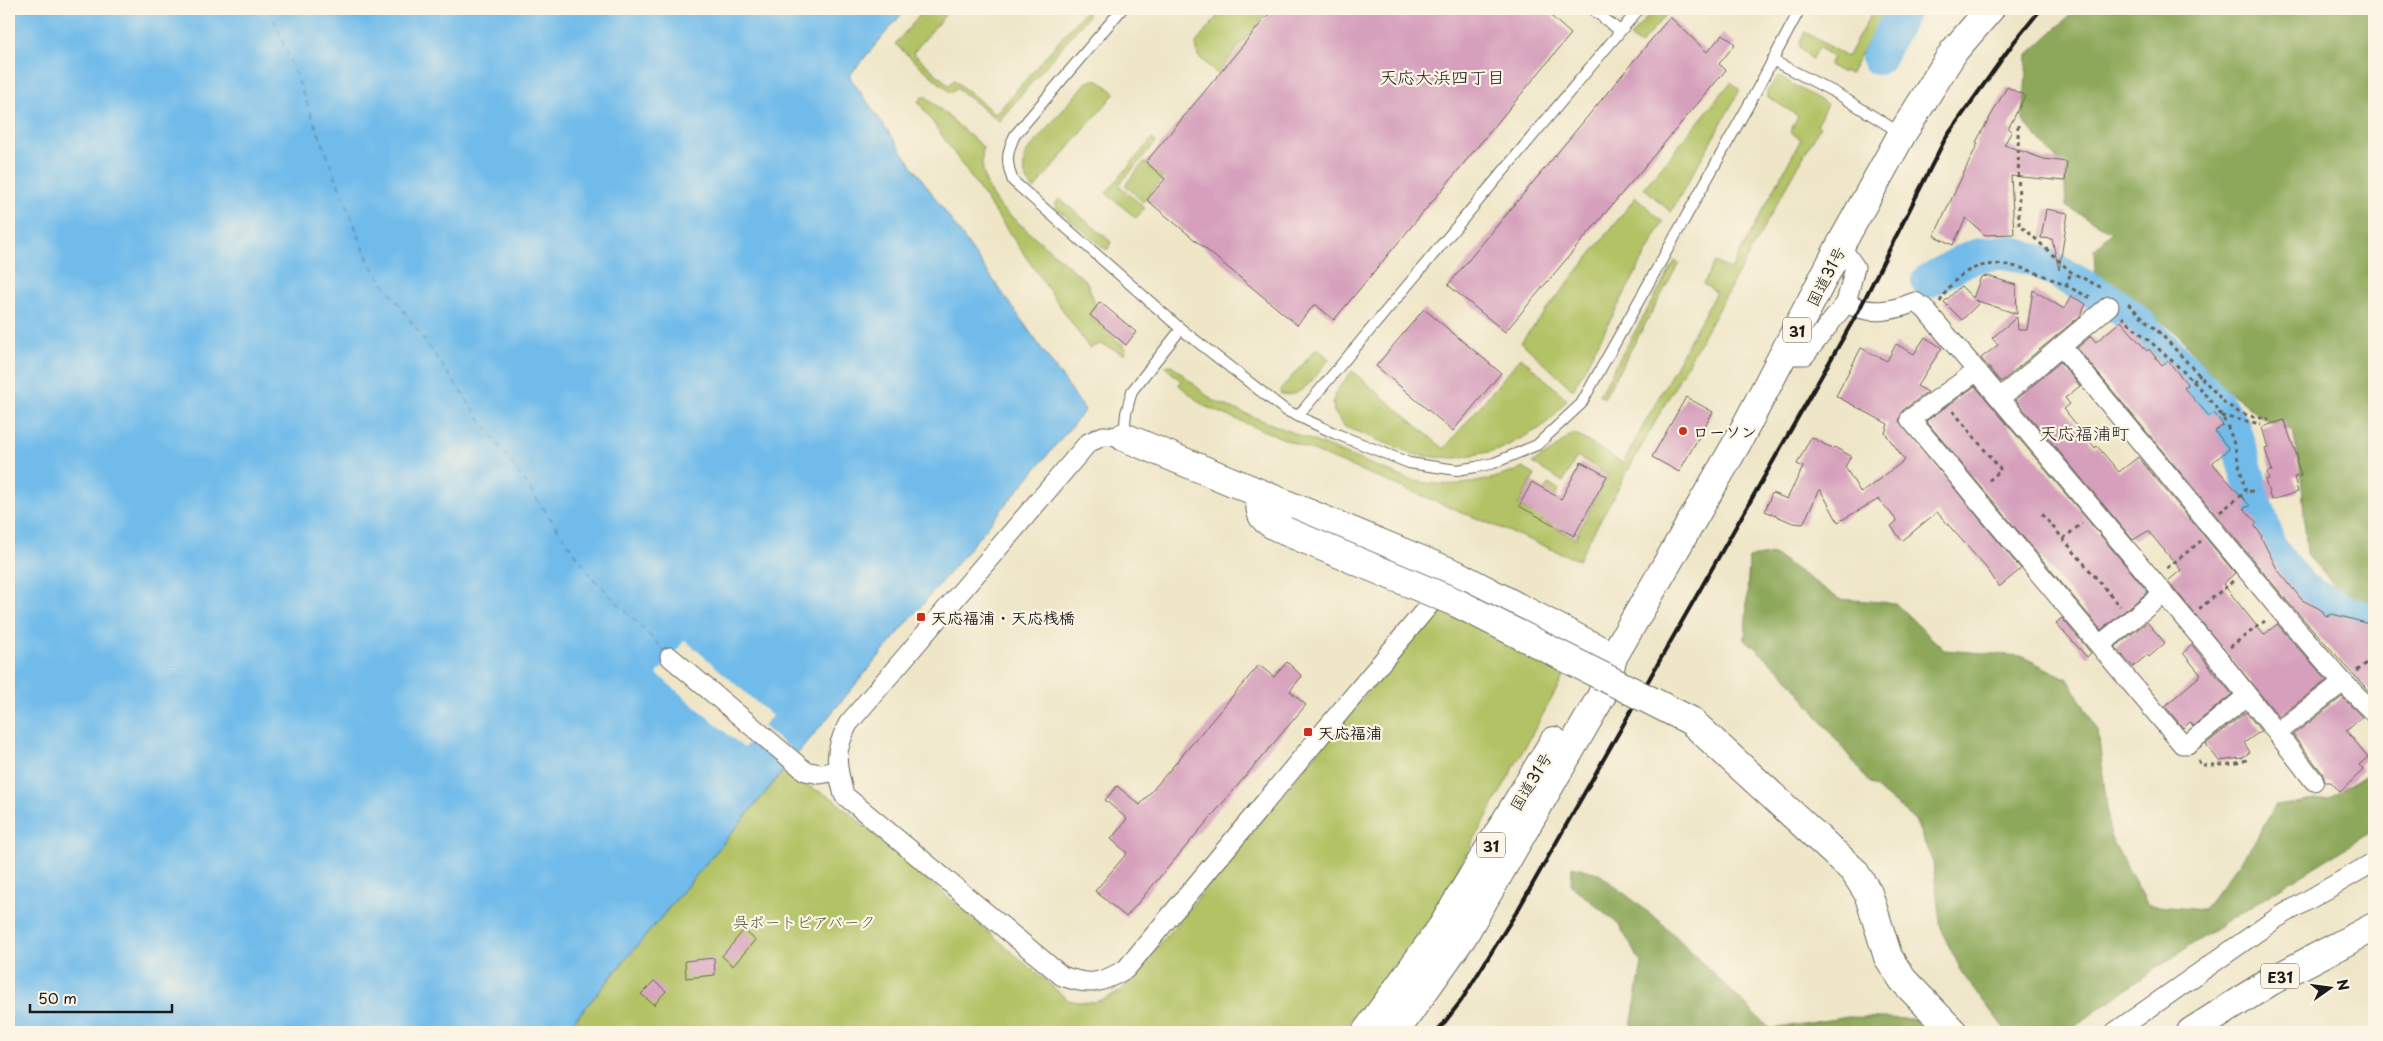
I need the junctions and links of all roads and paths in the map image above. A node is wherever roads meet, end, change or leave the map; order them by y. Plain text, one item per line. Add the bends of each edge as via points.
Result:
1 (1122, 9) edge
2 (1592, 9) edge
3 (1639, 9) edge
4 (1800, 9) edge
5 (1990, 9) edge
6 (1620, 32) junction
7 (1772, 60) junction
8 (1902, 134) junction
9 (1840, 246) junction
10 (2072, 272) dead end
11 (2066, 286) junction
12 (1846, 303) junction
13 (2109, 306) junction
14 (1932, 318) junction
15 (1181, 329) junction
16 (2062, 347) junction
17 (1784, 355) junction
18 (1977, 371) junction
19 (2200, 374) dead end
20 (2192, 382) junction
21 (1942, 397) junction
22 (2000, 398) junction
23 (1298, 416) junction
24 (2221, 416) junction
25 (2261, 424) dead end
26 (1124, 436) junction
27 (2257, 490) dead end
28 (2246, 492) junction
29 (1974, 494) junction
30 (1261, 495) junction
31 (2094, 513) junction
32 (2042, 514) dead end
33 (2212, 526) junction
34 (2063, 539) junction
35 (2247, 569) junction
36 (1454, 574) junction
37 (2157, 587) junction
38 (2279, 610) junction
39 (2132, 620) junction
40 (2185, 620) junction
41 (2100, 645) junction
42 (1614, 657) junction
43 (670, 658) dead end
44 (2217, 658) junction
45 (2343, 682) junction
46 (2247, 696) junction
47 (2374, 713) edge
48 (2277, 733) junction
49 (2188, 744) junction
50 (2250, 758) dead end
51 (838, 772) junction
52 (2314, 781) dead end
53 (2374, 862) edge
54 (2374, 927) edge
55 (1366, 1032) edge
56 (1395, 1032) edge
57 (1953, 1032) edge
58 (2115, 1032) edge
59 (2191, 1032) edge

1 - 15 lane via 1015,136 1008,150 1007,165 1013,181 1021,190
2 - 6 lane
3 - 6 lane
4 - 7 lane
5 - 8 main road, 国道31号 / 31 via 1954,51
6 - 23 lane
7 - 8 lane via 1836,93
7 - 23 lane via 1581,404 1537,445 1494,464 1457,470 1434,468 1409,463
8 - 9 main road, 国道31号 / 31
9 - 12 street via 1855,267
9 - 17 main road, 国道31号 / 31
10 - 11 path
11 - 13 path
11 - 14 path via 2014,265 1982,266 1970,269 1951,283
12 - 14 street via 1859,310 1882,312 1915,302
12 - 17 street via 1805,355
13 - 16 street
13 - 20 path
14 - 18 street
15 - 23 lane via 1285,410
15 - 26 lane via 1132,391
16 - 22 street
16 - 33 street
17 - 42 main road, 国道31号 / 31
18 - 21 street
18 - 22 street
19 - 20 path
20 - 24 path
21 - 29 path via 2001,470
21 - 29 street via 1910,419
22 - 31 street
24 - 25 path
24 - 28 path via 2228,429
26 - 30 main road
26 - 51 street via 1103,436 1088,443 848,724 837,745
27 - 28 path
28 - 33 path
29 - 41 street
30 - 36 main road
30 - 57 main road, bridge via 1259,509 1266,521 1285,532 1457,603 1691,721 1854,871 1868,893 1888,957 1903,980
31 - 34 path
31 - 37 street
32 - 34 path
33 - 35 street
33 - 37 path
34 - 39 path
35 - 38 street
35 - 40 path
36 - 42 main road
36 - 51 street via 1126,969 1108,979 1082,984 1062,976 844,795
37 - 39 street
37 - 40 street
38 - 44 path
38 - 45 street
39 - 41 street
40 - 44 street
41 - 49 street via 2182,744
42 - 55 main road, 国道31号 / 31 via 1586,687 1442,927
42 - 56 main road, 国道31号 / 31 via 1602,695 1463,936
43 - 51 street via 804,771 820,774
44 - 46 street
45 - 47 street
45 - 48 street
46 - 48 street
46 - 49 street
48 - 52 street
49 - 50 path via 2201,765
53 - 58 street via 2277,918
54 - 59 main road, E31 via 2270,981

